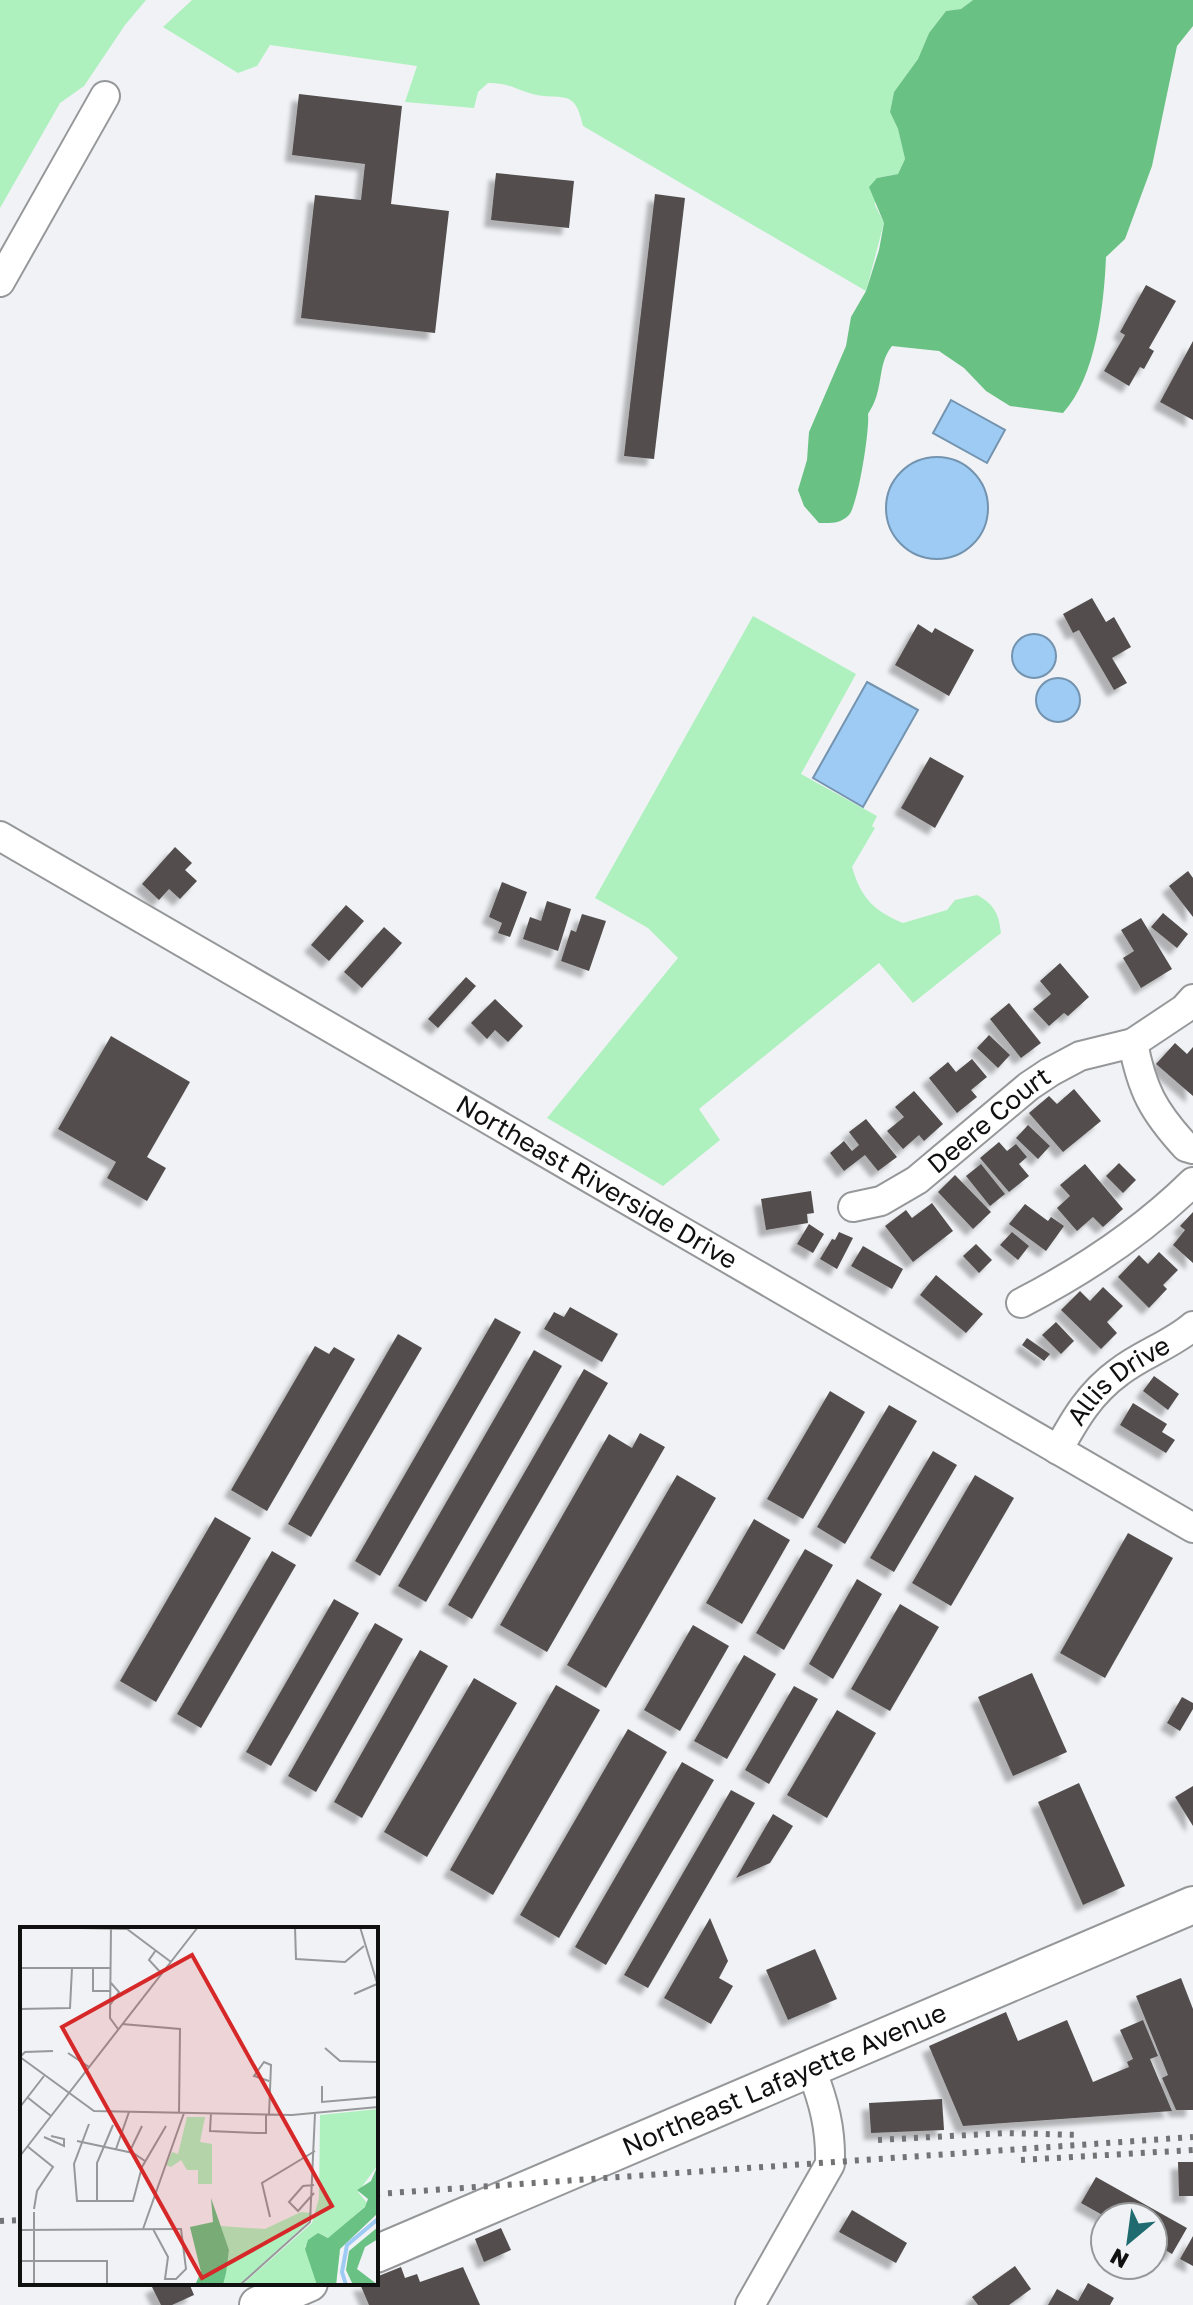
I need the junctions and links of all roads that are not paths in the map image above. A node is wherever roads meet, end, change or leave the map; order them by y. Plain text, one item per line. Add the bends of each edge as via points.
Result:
1 (105, 96) dead end
2 (0, 282) edge
3 (0, 836) edge
4 (1193, 999) edge
5 (1133, 1043) junction
6 (1193, 1149) edge
7 (1193, 1182) edge
8 (853, 1207) dead end
9 (1021, 1303) dead end
10 (1193, 1326) edge
11 (1058, 1450) junction
12 (1193, 1528) edge
13 (1193, 1905) edge
14 (811, 2069) junction
15 (378, 2253) edge
16 (304, 2285) edge
17 (258, 2305) edge
18 (750, 2305) edge

1 - 2 street
3 - 11 street, Northeast Riverside Drive
4 - 5 street
5 - 6 street via 1140,1080 1157,1113
5 - 8 street, Deere Court via 1080,1056 1050,1072 917,1180 881,1201
7 - 9 street via 1136,1232
10 - 11 street, Allis Drive via 1120,1370 1095,1392
11 - 12 street, Northeast Riverside Drive
13 - 14 main road, Northeast Lafayette Avenue
14 - 15 main road, Northeast Lafayette Avenue
14 - 18 street via 828,2117 830,2164
16 - 17 main road

